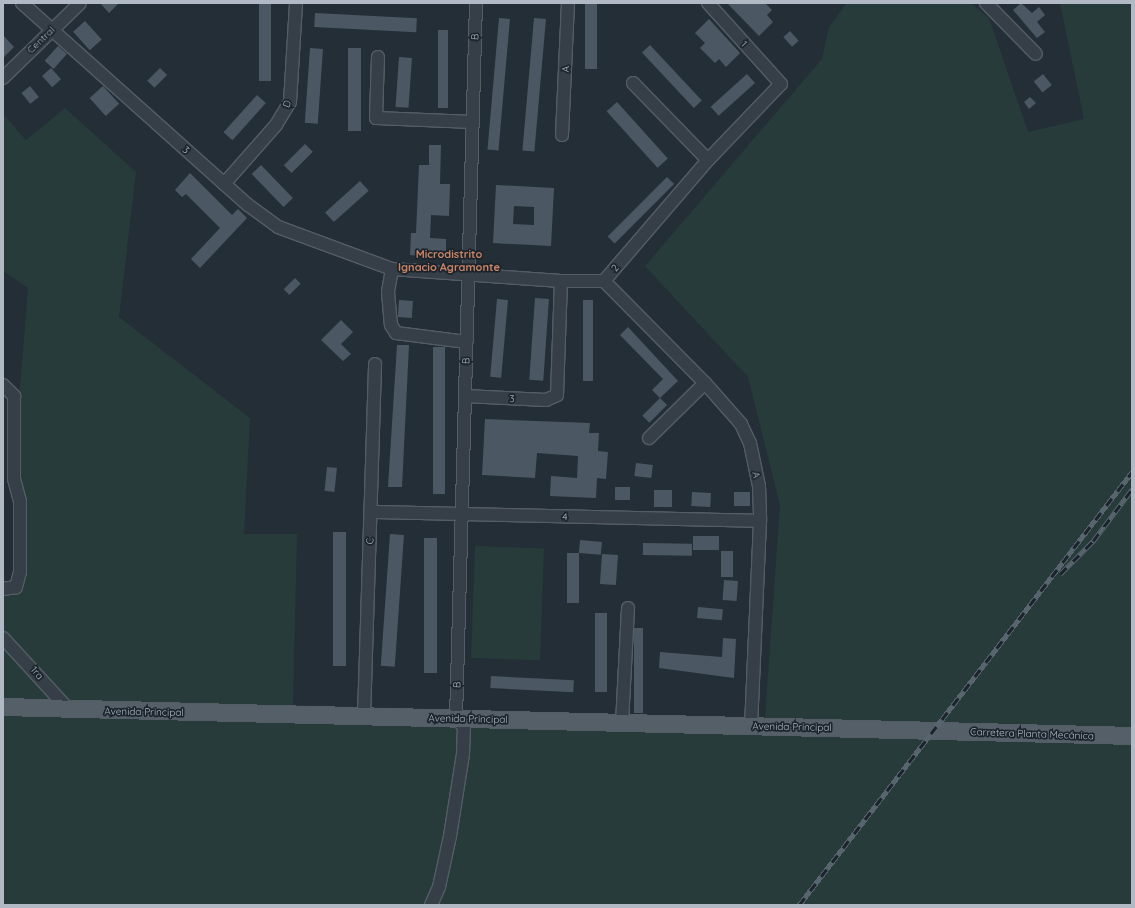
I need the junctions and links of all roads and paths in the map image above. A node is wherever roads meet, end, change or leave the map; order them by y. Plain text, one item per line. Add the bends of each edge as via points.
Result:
1 (22, 3) edge
2 (80, 3) edge
3 (296, 3) edge
4 (476, 3) edge
5 (568, 3) edge
6 (708, 3) edge
7 (986, 3) edge
8 (51, 31) junction
9 (1036, 54) dead end
10 (378, 57) dead end
11 (3, 78) edge
12 (633, 83) dead end
13 (781, 84) joint
14 (473, 122) junction
15 (562, 135) dead end
16 (708, 160) junction
17 (224, 184) junction
18 (373, 264) joint
19 (392, 269) junction
20 (468, 275) junction
21 (604, 280) junction
22 (561, 281) junction
23 (466, 342) junction
24 (375, 364) dead end
25 (705, 383) junction
26 (3, 385) edge
27 (465, 396) junction
28 (649, 438) dead end
29 (371, 512) junction
30 (462, 515) junction
31 (760, 521) junction
32 (3, 589) edge
33 (628, 608) dead end
34 (3, 638) edge
35 (3, 707) edge
36 (69, 710) junction
37 (364, 717) junction
38 (456, 718) junction
39 (622, 723) junction
40 (751, 726) junction
41 (932, 731) joint
42 (1132, 736) edge
43 (431, 905) edge

1 - 8 street, 3
2 - 8 street, Central
3 - 17 street, D via 290,102 276,125
4 - 14 street, B
5 - 15 street, A
6 - 13 street, 1
7 - 9 street
8 - 11 street, Central
8 - 17 street, 3
10 - 14 street via 376,118
12 - 16 street
13 - 16 street, 2
14 - 20 street, B
16 - 21 street, 2
17 - 18 street, 3 via 278,227
18 - 19 street, 2
19 - 20 street, 2
19 - 23 street via 388,292 391,325 396,333
20 - 22 street, 2
20 - 23 street, B
21 - 22 street, 2
21 - 25 street, A
22 - 27 street, 3 via 558,395 546,400
23 - 27 street, B
24 - 29 street, C
25 - 28 street
25 - 31 street, A via 741,424 750,443 759,486
26 - 32 street via 14,396 14,479 20,509 20,572 16,587
27 - 30 street, B
29 - 30 street, 4
29 - 37 street, C
30 - 31 street, 4
30 - 38 street, B
31 - 40 street, A
33 - 39 street
34 - 36 street, 1ra
35 - 36 main road, Avenida Principal
36 - 37 main road, Avenida Principal
37 - 38 main road, Avenida Principal
38 - 39 main road, Avenida Principal
38 - 43 street via 464,727 463,754 450,836 439,886
39 - 40 main road, Avenida Principal
40 - 41 main road, Avenida Principal
41 - 42 main road, Carretera Planta Mecánica

